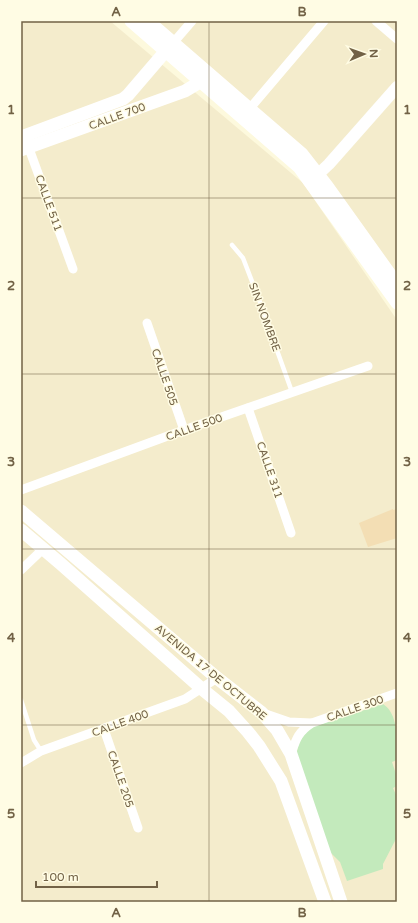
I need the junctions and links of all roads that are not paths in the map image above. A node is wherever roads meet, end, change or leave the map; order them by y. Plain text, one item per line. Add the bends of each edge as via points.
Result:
1 (131, 21) edge
2 (148, 21) edge
3 (192, 21) edge
4 (324, 21) edge
5 (376, 21) edge
6 (397, 38) edge
7 (169, 47) junction
8 (204, 77) junction
9 (397, 87) edge
10 (246, 113) junction
11 (24, 143) edge
12 (314, 178) junction
13 (232, 245) dead end
14 (73, 269) dead end
15 (393, 281) edge
16 (397, 303) edge
17 (147, 323) dead end
18 (368, 366) dead end
19 (292, 392) junction
20 (248, 408) junction
21 (184, 430) junction
22 (21, 490) edge
23 (21, 511) edge
24 (21, 530) edge
25 (291, 533) dead end
26 (43, 549) junction
27 (21, 570) edge
28 (217, 678) junction
29 (202, 689) junction
30 (397, 693) edge
31 (21, 700) edge
32 (262, 713) junction
33 (312, 723) junction
34 (104, 729) junction
35 (41, 751) junction
36 (291, 754) junction
37 (21, 763) edge
38 (297, 774) junction
39 (281, 781) junction
40 (138, 828) dead end
41 (325, 902) edge
42 (341, 902) edge

1 - 7 main road
2 - 7 main road
3 - 7 street
4 - 10 street
5 - 6 street
7 - 8 main road
7 - 11 main road, CALLE 700 via 123,99
8 - 10 main road
8 - 11 main road, CALLE 700 via 185,91
9 - 12 street
10 - 12 main road via 299,167
11 - 14 street, CALLE 511
12 - 15 main road
13 - 19 lane, SIN NOMBRE via 243,258
15 - 16 main road
17 - 21 street, CALLE 505
18 - 19 street, CALLE 500
19 - 20 street, CALLE 500
20 - 21 street, CALLE 500
20 - 25 street, CALLE 311
21 - 22 street, CALLE 500
23 - 28 main road, AVENIDA 17 DE OCTUBRE
24 - 26 main road, AVENIDA 17 DE OCTUBRE
26 - 27 street
26 - 29 main road, AVENIDA 17 DE OCTUBRE
28 - 29 street, CALLE 400
28 - 32 main road, AVENIDA 17 DE OCTUBRE
29 - 34 street, CALLE 400 via 185,699
29 - 39 main road, AVENIDA 17 DE OCTUBRE via 234,716 248,732
30 - 33 street, CALLE 300
31 - 35 lane via 34,740
32 - 33 street via 289,722
32 - 36 main road, AVENIDA 17 DE OCTUBRE via 277,730
33 - 36 street via 303,728
34 - 35 street, CALLE 400
34 - 40 street, CALLE 205
35 - 37 street, CALLE 400
36 - 38 main road, AVENIDA 17 DE OCTUBRE
38 - 39 street
38 - 42 main road, AVENIDA 17 DE OCTUBRE
39 - 41 main road, AVENIDA 17 DE OCTUBRE

